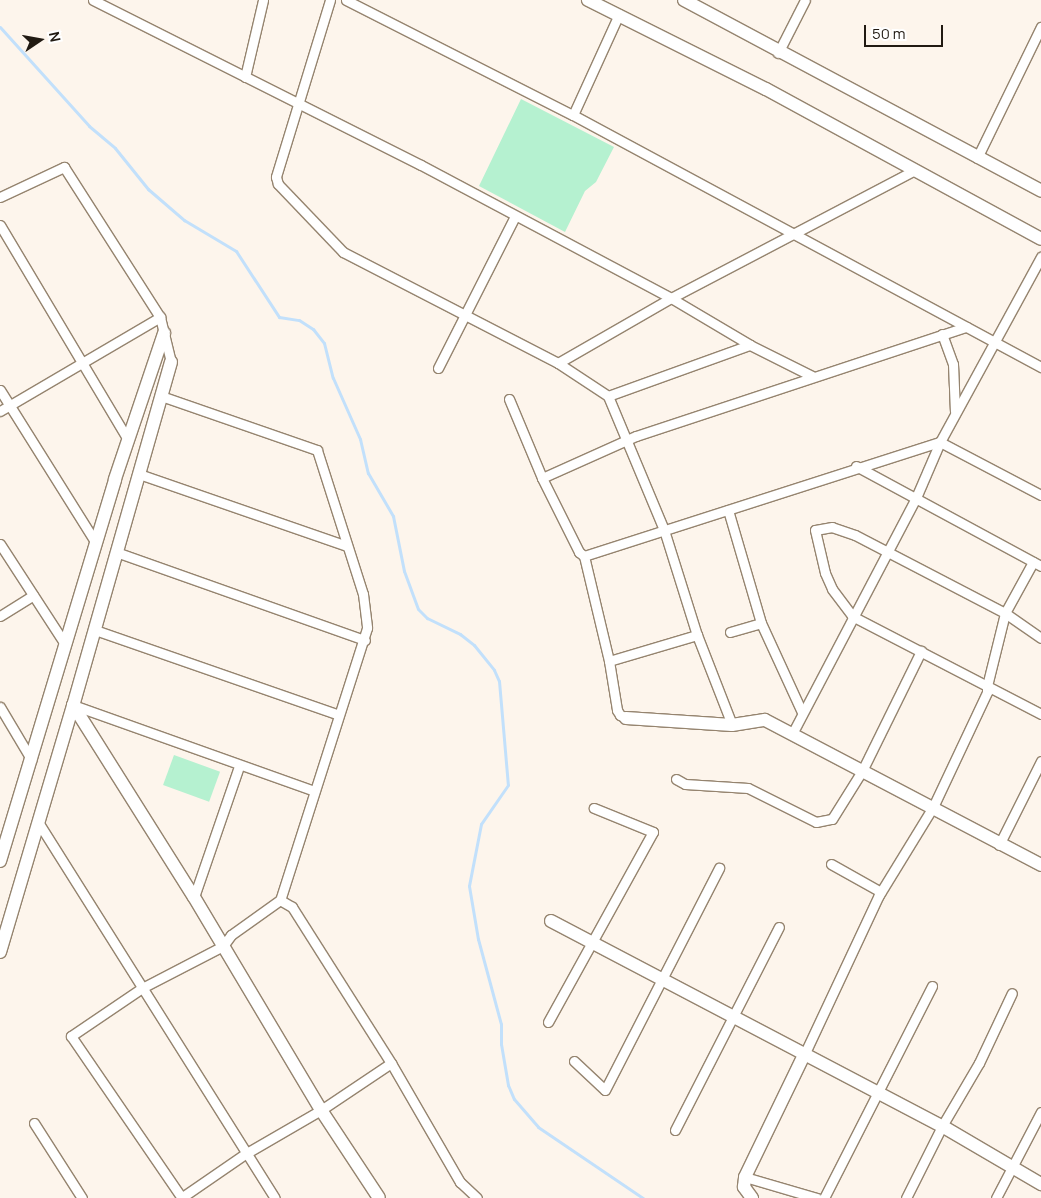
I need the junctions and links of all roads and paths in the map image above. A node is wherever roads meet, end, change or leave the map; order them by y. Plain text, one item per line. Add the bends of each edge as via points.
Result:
1 (93, 0) edge
2 (263, 0) edge
3 (330, 0) edge
4 (346, 0) edge
5 (588, 0) edge
6 (684, 0) edge
7 (805, 0) edge
8 (619, 14) junction
9 (1041, 27) edge
10 (778, 53) junction
11 (245, 77) junction
12 (299, 101) junction
13 (573, 115) junction
14 (977, 158) junction
15 (915, 170) junction
16 (1041, 192) edge
17 (0, 197) edge
18 (515, 216) junction
19 (0, 225) edge
20 (794, 234) junction
21 (1041, 239) edge
22 (1041, 257) edge
23 (671, 298) junction
24 (467, 314) junction
25 (160, 316) junction
26 (966, 327) junction
27 (164, 333) junction
28 (942, 334) junction
29 (995, 344) junction
30 (750, 345) junction
31 (80, 362) junction
32 (172, 362) joint
33 (558, 363) junction
34 (438, 368) dead end
35 (1041, 368) edge
36 (812, 376) junction
37 (0, 390) edge
38 (162, 396) junction
39 (608, 396) junction
40 (509, 399) dead end
41 (9, 405) junction
42 (0, 411) edge
43 (955, 416) junction
44 (128, 440) junction
45 (629, 440) junction
46 (940, 442) junction
47 (856, 466) junction
48 (139, 474) junction
49 (542, 478) junction
50 (1041, 495) edge
51 (915, 500) junction
52 (728, 510) junction
53 (664, 530) junction
54 (96, 543) junction
55 (0, 544) edge
56 (347, 546) junction
57 (888, 550) junction
58 (116, 552) junction
59 (584, 556) junction
60 (1037, 564) edge
61 (33, 595) junction
62 (1005, 613) junction
63 (0, 616) edge
64 (852, 616) junction
65 (761, 623) junction
66 (95, 630) junction
67 (730, 632) dead end
68 (697, 635) junction
69 (1041, 638) edge
70 (365, 640) junction
71 (66, 644) junction
72 (921, 651) junction
73 (609, 661) junction
74 (987, 686) junction
75 (73, 705) junction
76 (0, 707) edge
77 (802, 712) junction
78 (1041, 714) edge
79 (339, 715) junction
80 (626, 718) joint
81 (732, 725) junction
82 (792, 734) junction
83 (31, 759) junction
84 (1041, 761) edge
85 (239, 766) junction
86 (862, 770) junction
87 (676, 779) dead end
88 (314, 791) junction
89 (933, 807) junction
90 (594, 808) dead end
91 (38, 822) junction
92 (999, 845) junction
93 (0, 861) edge
94 (831, 864) dead end
95 (1041, 865) edge
96 (719, 868) dead end
97 (881, 892) junction
98 (194, 897) junction
99 (280, 900) junction
100 (551, 921) dead end
101 (779, 927) dead end
102 (593, 942) junction
103 (223, 946) junction
104 (0, 952) edge
105 (664, 978) junction
106 (932, 986) dead end
107 (142, 988) junction
108 (1012, 993) dead end
109 (733, 1016) junction
110 (548, 1022) dead end
111 (804, 1055) junction
112 (574, 1061) dead end
113 (391, 1063) junction
114 (878, 1094) junction
115 (321, 1110) junction
116 (1041, 1112) edge
117 (34, 1123) dead end
118 (942, 1126) junction
119 (675, 1130) dead end
120 (245, 1154) junction
121 (1014, 1166) junction
122 (745, 1177) junction
123 (1041, 1184) edge
124 (82, 1198) edge
125 (182, 1198) edge
126 (275, 1198) edge
127 (379, 1198) edge
128 (477, 1198) edge
129 (752, 1198) edge
130 (817, 1198) edge
131 (824, 1198) edge
132 (906, 1198) edge
133 (996, 1198) edge

1 - 11 street
2 - 11 street
3 - 12 street
4 - 13 street
5 - 8 street
6 - 10 street
7 - 10 street
8 - 13 street
8 - 15 street
9 - 14 street
10 - 14 street
11 - 12 street
12 - 18 street
12 - 24 street via 276,177 278,184 343,252
13 - 20 street
14 - 16 street
15 - 20 street
15 - 21 street
17 - 25 street via 64,167
18 - 23 street
18 - 24 street
19 - 31 street
20 - 23 street
20 - 26 street
22 - 29 street
23 - 30 street
23 - 33 street
24 - 33 street
24 - 34 street
25 - 27 street
25 - 31 street
26 - 28 street
26 - 29 street
27 - 32 street
27 - 44 street
28 - 36 street
28 - 43 street via 954,364
29 - 35 street
29 - 43 street
30 - 36 street
30 - 39 street
31 - 41 street
31 - 44 street
32 - 38 street
33 - 39 street
36 - 45 street
37 - 41 street
38 - 48 street
38 - 56 street via 317,450
39 - 45 street
40 - 49 street
41 - 42 street
41 - 54 street
43 - 46 street
44 - 54 street
45 - 49 street
45 - 53 street
46 - 47 street
46 - 50 street
46 - 51 street
47 - 51 street
47 - 52 street
48 - 56 street
48 - 58 street
49 - 59 street via 579,552
51 - 57 street
51 - 60 street
52 - 53 street
52 - 65 street
53 - 59 street
53 - 68 street
54 - 71 street
55 - 61 street
56 - 70 street via 362,594
57 - 62 street
57 - 64 street
57 - 64 street via 832,527 815,530 832,590
58 - 66 street
58 - 70 street
59 - 73 street
60 - 62 street
61 - 63 street
61 - 71 street
62 - 69 street
62 - 74 street
64 - 72 street
64 - 77 street
65 - 67 street
65 - 77 street
66 - 75 street
66 - 79 street
68 - 73 street
68 - 81 street
70 - 79 street
71 - 83 street
72 - 74 street
72 - 86 street
73 - 80 street via 617,710
74 - 78 street
74 - 89 street
75 - 85 street
75 - 91 street
75 - 98 street
76 - 83 street
77 - 82 street
79 - 88 street
80 - 81 street
81 - 82 street via 765,720
82 - 86 street
83 - 93 street
84 - 92 street
85 - 88 street
85 - 98 street
86 - 87 street via 832,819 816,822 748,788 686,784
86 - 89 street
88 - 99 street
89 - 92 street
89 - 97 street
90 - 102 street via 653,832
91 - 104 street
91 - 107 street
92 - 95 street
94 - 97 street
96 - 105 street
97 - 111 street
98 - 103 street
99 - 103 street via 231,935
99 - 113 street via 292,906
100 - 102 street
101 - 109 street
102 - 105 street
102 - 110 street
103 - 107 street
103 - 115 street
105 - 109 street
105 - 112 street via 605,1090
106 - 114 street
107 - 120 street
107 - 125 street via 71,1036
108 - 118 street via 979,1064
109 - 111 street
109 - 119 street
111 - 114 street
111 - 122 street
113 - 115 street
113 - 128 street via 460,1182
114 - 118 street
114 - 131 street
115 - 120 street
115 - 127 street
116 - 121 street
117 - 124 street
118 - 121 street
118 - 132 street
120 - 125 street
120 - 126 street
121 - 123 street
121 - 133 street
122 - 129 street via 744,1187
122 - 130 street

